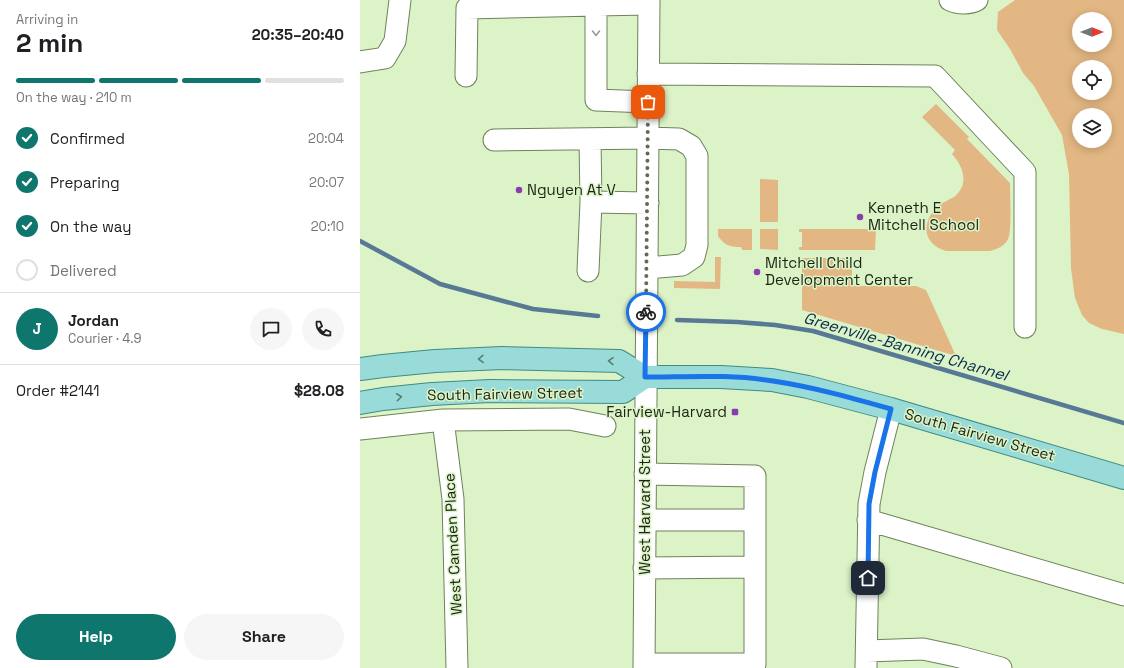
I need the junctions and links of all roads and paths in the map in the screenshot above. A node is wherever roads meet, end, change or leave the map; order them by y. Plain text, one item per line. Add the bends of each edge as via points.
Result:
1 (400, 0) edge
2 (950, 0) edge
3 (977, 0) edge
4 (649, 2) edge
5 (596, 4) junction
6 (360, 62) edge
7 (648, 74) junction
8 (466, 76) dead end
9 (648, 102) junction
10 (648, 138) junction
11 (590, 139) junction
12 (494, 140) dead end
13 (591, 202) junction
14 (648, 203) junction
15 (647, 268) junction
16 (588, 271) dead end
17 (1025, 327) dead end
18 (360, 369) edge
19 (645, 377) junction
20 (360, 403) edge
21 (891, 409) junction
22 (444, 420) junction
23 (605, 426) dead end
24 (360, 429) edge
25 (645, 474) junction
26 (1124, 478) edge
27 (645, 520) junction
28 (754, 520) junction
29 (868, 520) junction
30 (754, 567) junction
31 (644, 568) junction
32 (1124, 595) edge
33 (866, 659) edge
34 (644, 666) edge
35 (457, 668) edge
36 (1001, 668) edge

1 - 6 street via 395,41 385,58
2 - 3 street via 972,3
4 - 5 street
4 - 7 street, West Harvard Street
5 - 8 street via 467,8
5 -> 9 street via 596,100
7 - 9 street, West Harvard Street
7 - 17 street via 935,76 1025,172
9 - 10 street, West Harvard Street
10 - 11 street
10 - 14 street, West Harvard Street
10 - 15 street via 679,139 691,146 697,156 697,244 694,257 682,265
11 - 12 street
11 - 13 street
13 - 14 street
13 - 16 street
14 - 15 street, West Harvard Street
15 - 19 street, West Harvard Street
19 -> 18 main road via 619,361 502,358 435,361
20 -> 19 main road, South Fairview Street via 432,394 490,391 623,392
19 - 21 main road, South Fairview Street via 772,380
19 - 25 street, West Harvard Street
21 - 26 main road, South Fairview Street
21 - 29 street via 875,472
22 - 23 street via 569,419
22 - 24 street
22 - 35 street, West Camden Place via 453,499
25 - 27 street, West Harvard Street
25 - 28 street via 754,476
27 - 28 street
27 - 31 street, West Harvard Street
28 - 30 street
29 - 32 street
29 - 33 street
30 - 31 street
30 - 34 street via 755,664
31 - 34 street, West Harvard Street
33 - 36 street via 924,649

